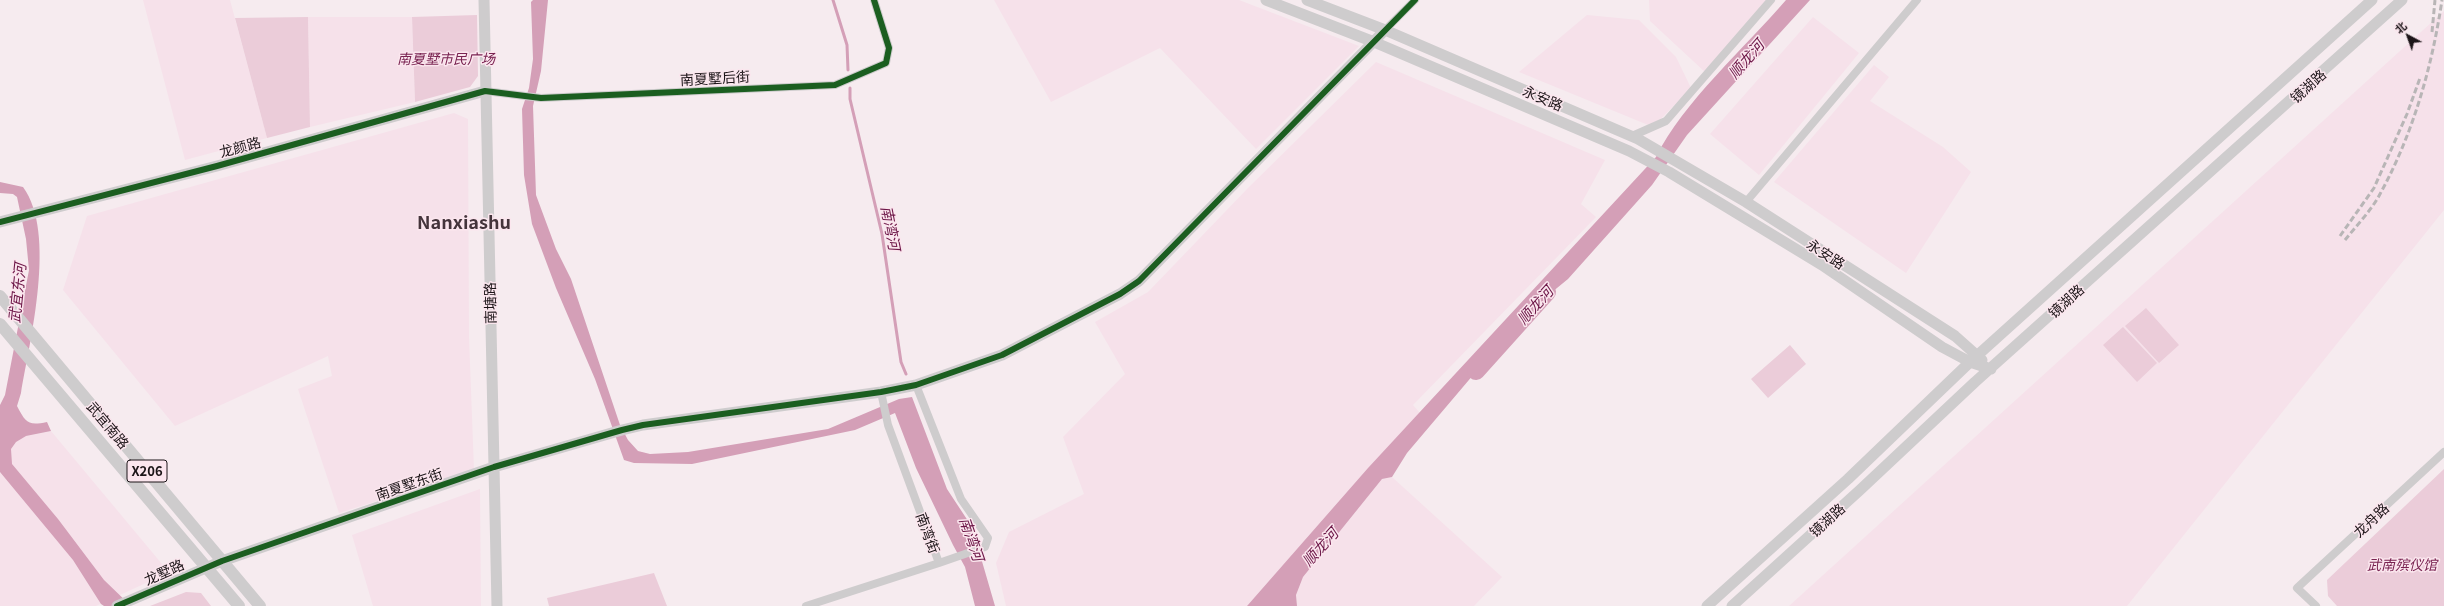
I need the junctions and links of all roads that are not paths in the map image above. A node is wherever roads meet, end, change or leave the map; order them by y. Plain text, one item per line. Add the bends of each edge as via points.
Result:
1 (484, 0) edge
2 (874, 0) edge
3 (1266, 0) edge
4 (1307, 0) edge
5 (1415, 0) edge
6 (1771, 0) edge
7 (1917, 0) edge
8 (2372, 0) edge
9 (2402, 0) edge
10 (1385, 30) junction
11 (1374, 42) junction
12 (485, 91) junction
13 (1635, 138) junction
14 (1746, 202) junction
15 (0, 222) edge
16 (0, 296) edge
17 (0, 324) edge
18 (1974, 359) junction
19 (1991, 369) junction
20 (916, 385) junction
21 (882, 396) junction
22 (2444, 452) edge
23 (494, 467) junction
24 (222, 561) junction
25 (939, 564) junction
26 (206, 567) junction
27 (117, 606) edge
28 (239, 606) edge
29 (260, 606) edge
30 (497, 606) edge
31 (806, 606) edge
32 (1707, 606) edge
33 (1732, 606) edge
34 (2316, 606) edge

1 - 12 street, 南塘路
2 - 12 street, 南夏墅后街 via 889,48 886,63 835,85 541,98
3 - 11 street, 永安路
4 - 10 street, 永安路
5 - 10 street
6 - 13 street via 1666,121
7 - 14 street
8 - 18 street, 镜湖路
9 - 19 street, 镜湖路
10 - 11 street, 南夏墅东街
10 - 13 street, 永安路
11 - 18 street, 永安路 via 1629,151 1669,172 1822,265 1942,347
11 - 20 street, 南夏墅东街 via 1139,281 1120,294 1002,355
12 - 15 street, 龙颜路 via 217,166
12 - 23 street, 南塘路
13 - 14 street, 永安路
14 - 18 street, 永安路 via 1955,336
16 - 24 main road, 武宜南路 / X206
17 - 26 main road, 武宜南路 / X206
18 - 19 street, 永安路
18 - 32 street, 镜湖路 via 1848,479
19 - 33 street, 镜湖路
20 - 21 street, 南夏墅东街
20 - 25 street via 961,499 988,538 985,547
21 - 23 street, 南夏墅东街 via 643,425
21 - 25 street, 南湾街 via 888,425
22 - 34 street, 龙舟路 via 2297,588
23 - 24 street, 南夏墅东街
23 - 30 street, 南塘路
24 - 26 street, 南夏墅东街
24 - 29 main road, 武宜南路 / X206
25 - 31 street, 南湾街
26 - 27 street, 龙墅路
26 - 28 main road, 武宜南路 / X206

